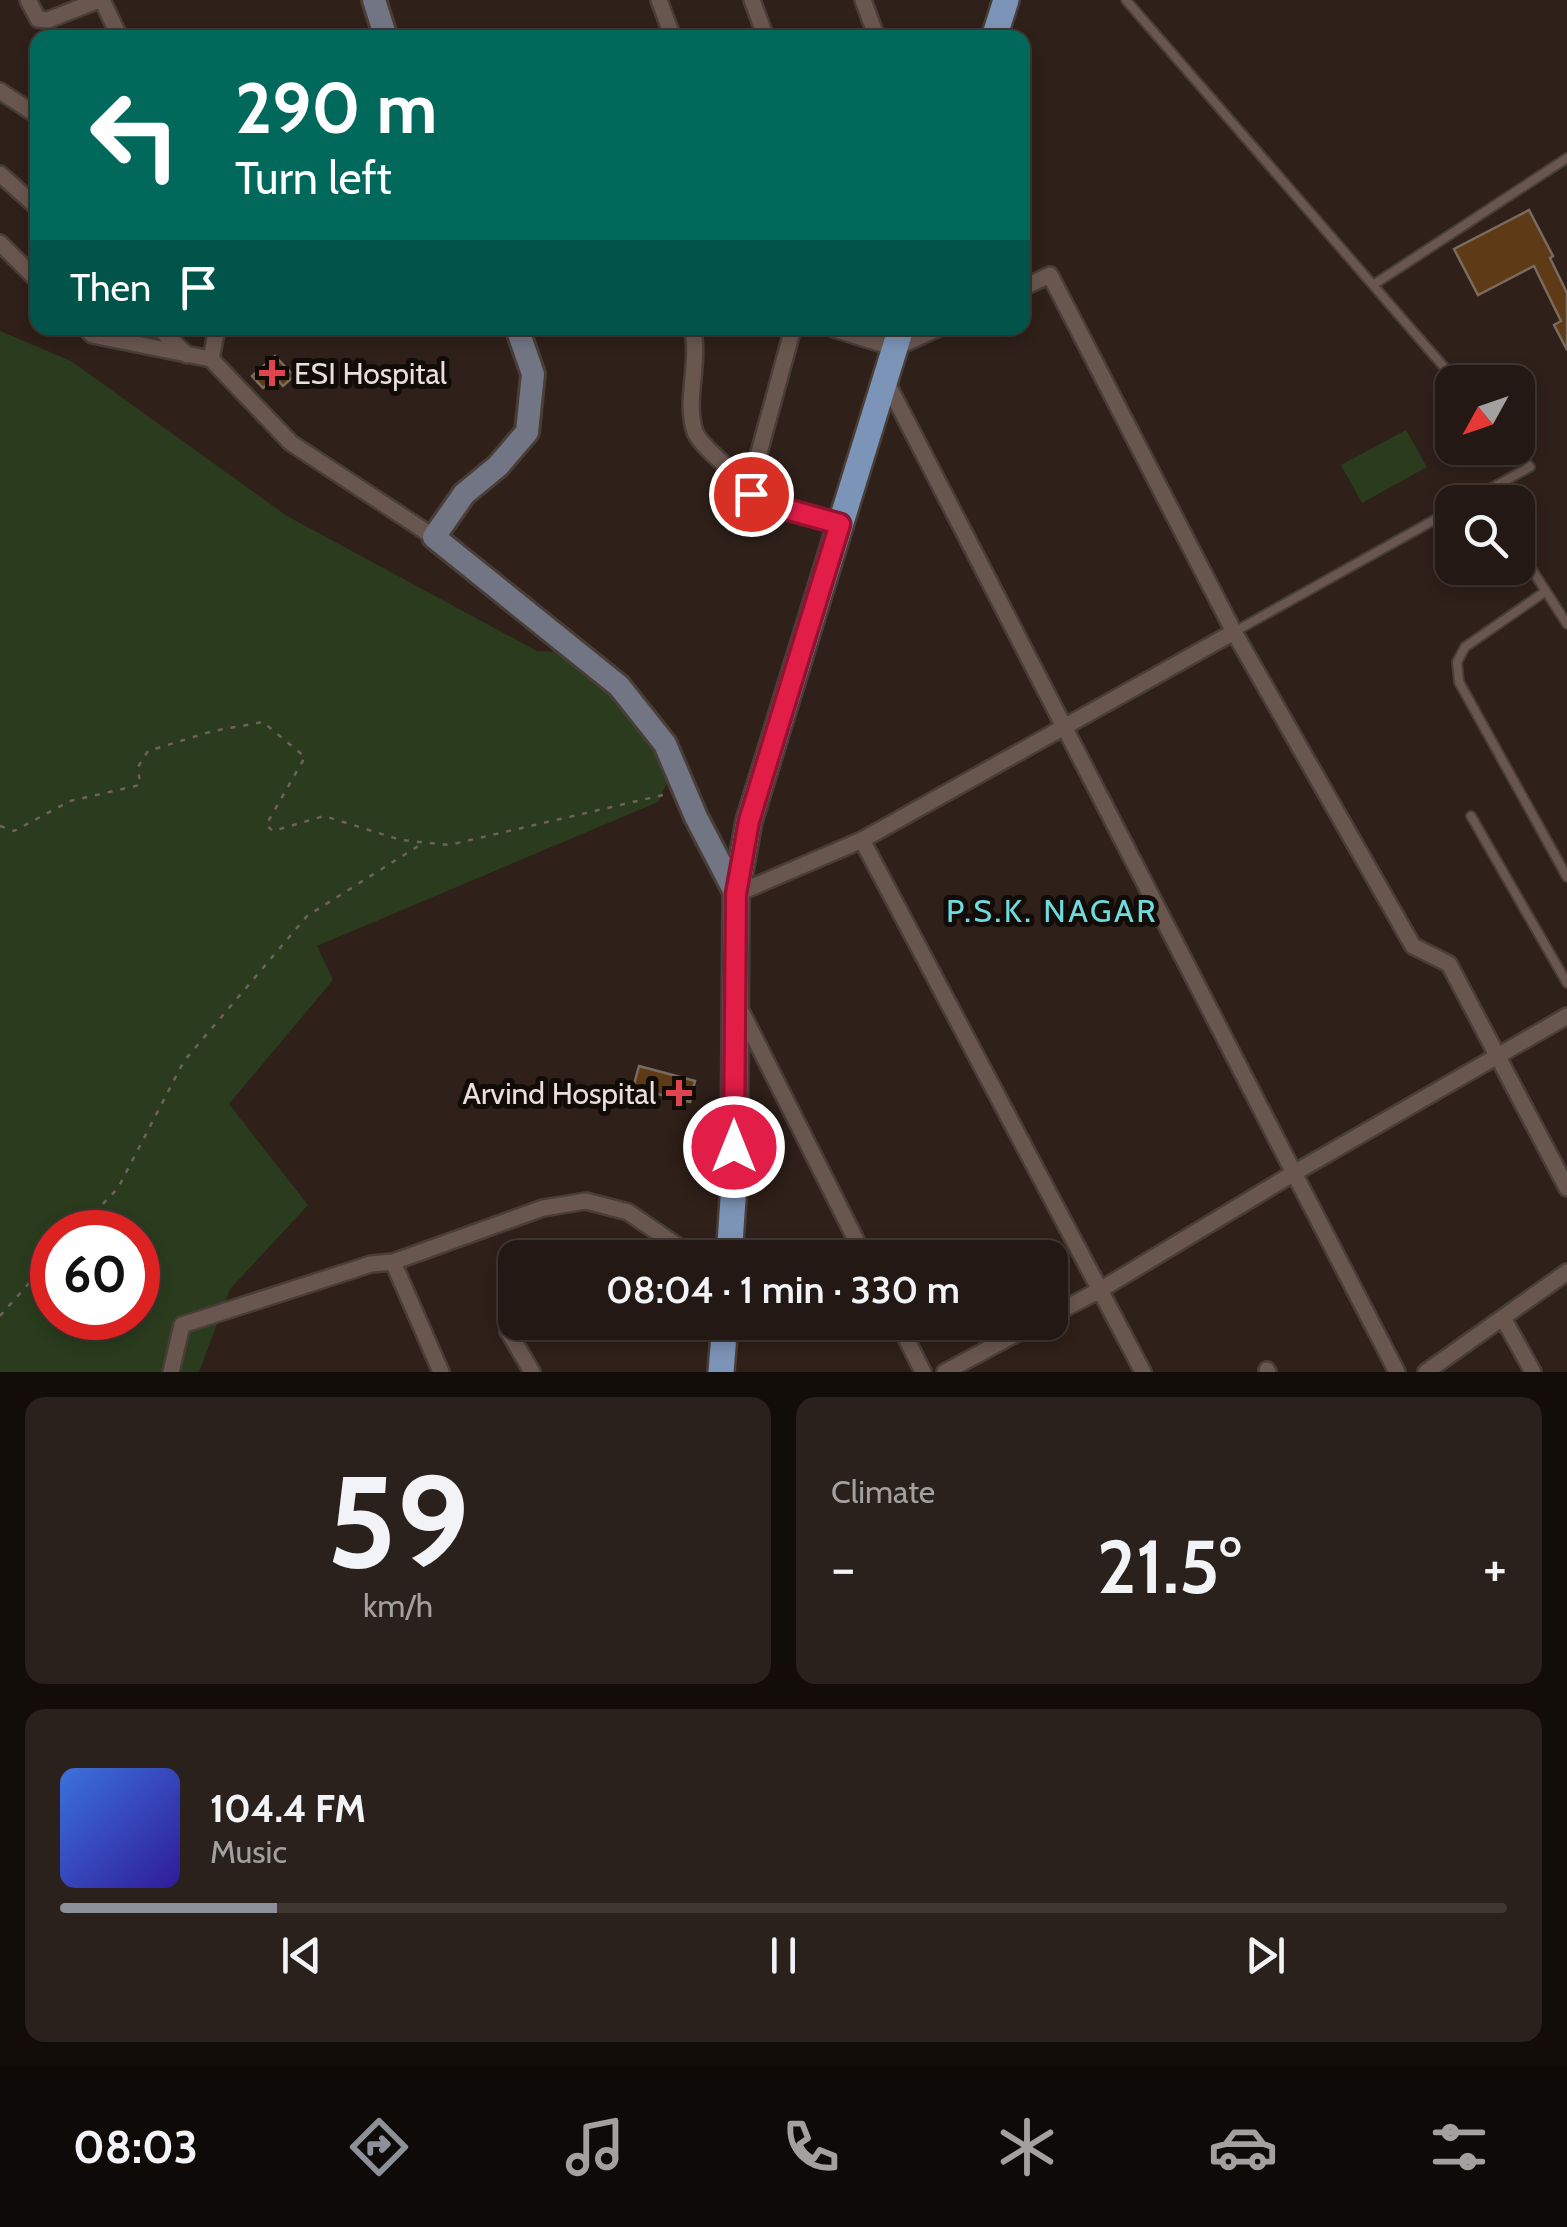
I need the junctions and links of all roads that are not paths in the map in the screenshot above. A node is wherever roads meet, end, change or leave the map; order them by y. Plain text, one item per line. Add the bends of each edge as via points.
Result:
1 (28, 0) edge
2 (100, 0) edge
3 (374, 0) edge
4 (658, 0) edge
5 (752, 0) edge
6 (863, 0) edge
7 (1126, 0) edge
8 (116, 30) edge
9 (383, 30) edge
10 (670, 30) edge
11 (763, 30) edge
12 (874, 30) edge
13 (0, 91) edge
14 (30, 111) edge
15 (1567, 158) edge
16 (0, 174) edge
17 (30, 201) edge
18 (0, 243) edge
19 (30, 272) edge
20 (1030, 284) edge
21 (1373, 286) junction
22 (91, 335) edge
23 (166, 335) edge
24 (216, 335) edge
25 (520, 335) edge
26 (693, 335) edge
27 (791, 335) edge
28 (898, 338) edge
29 (187, 355) junction
30 (211, 359) junction
31 (1442, 365) edge
32 (885, 379) junction
33 (1528, 465) edge
34 (746, 484) junction
35 (1498, 485) edge
36 (1435, 520) edge
37 (840, 524) junction
38 (434, 537) junction
39 (1535, 574) edge
40 (1546, 591) junction
41 (1567, 624) edge
42 (1234, 632) junction
43 (1062, 727) junction
44 (1471, 816) dead end
45 (862, 840) junction
46 (1567, 877) edge
47 (736, 894) junction
48 (1567, 983) edge
49 (735, 1000) junction
50 (1567, 1016) edge
51 (1498, 1057) junction
52 (1294, 1173) junction
53 (1567, 1188) edge
54 (669, 1240) edge
55 (730, 1240) edge
56 (856, 1240) edge
57 (393, 1262) junction
58 (1567, 1272) edge
59 (1100, 1290) junction
60 (1068, 1307) edge
61 (1503, 1318) junction
62 (513, 1340) edge
63 (723, 1340) edge
64 (907, 1340) edge
65 (1005, 1340) edge
66 (171, 1372) edge
67 (441, 1372) edge
68 (532, 1372) edge
69 (721, 1372) edge
70 (923, 1372) edge
71 (945, 1372) edge
72 (1143, 1372) edge
73 (1397, 1372) edge
74 (1426, 1372) edge
75 (1533, 1372) edge

1 - 2 street via 38,19 48,20
2 - 8 street
3 - 9 street
4 - 10 street
5 - 11 street
6 - 12 street
7 - 21 lane
13 - 14 street
15 - 21 lane
16 - 17 street
18 - 19 street
20 - 42 street via 1050,275
21 - 31 lane
22 - 29 street
23 - 29 street
24 - 30 street
25 - 38 street via 534,374 527,432 464,494
26 - 34 street via 696,436
27 - 34 street
28 - 32 main road
29 - 30 street
30 - 38 street via 291,442
32 - 37 main road
32 - 43 street
33 - 35 lane
34 - 37 street via 775,506
36 - 42 lane
37 - 47 main road via 749,821
38 - 47 street via 619,686 665,744
39 - 40 lane
40 - 41 lane
40 - 46 lane via 1465,646 1458,662 1460,682
42 - 43 street
42 - 51 street via 1413,946 1449,964
43 - 45 street
43 - 52 street
44 - 48 lane
45 - 47 street
45 - 59 street
47 - 49 main road
49 - 55 main road
49 - 56 street
50 - 51 street
51 - 52 street
51 - 53 street
52 - 59 street
52 - 73 street
54 - 57 street via 628,1212 586,1201 544,1208
57 - 66 street via 182,1325
57 - 67 street
58 - 61 street
59 - 60 street
59 - 72 street
61 - 74 street
61 - 75 street
62 - 68 street
63 - 69 main road
64 - 70 street
65 - 71 street

